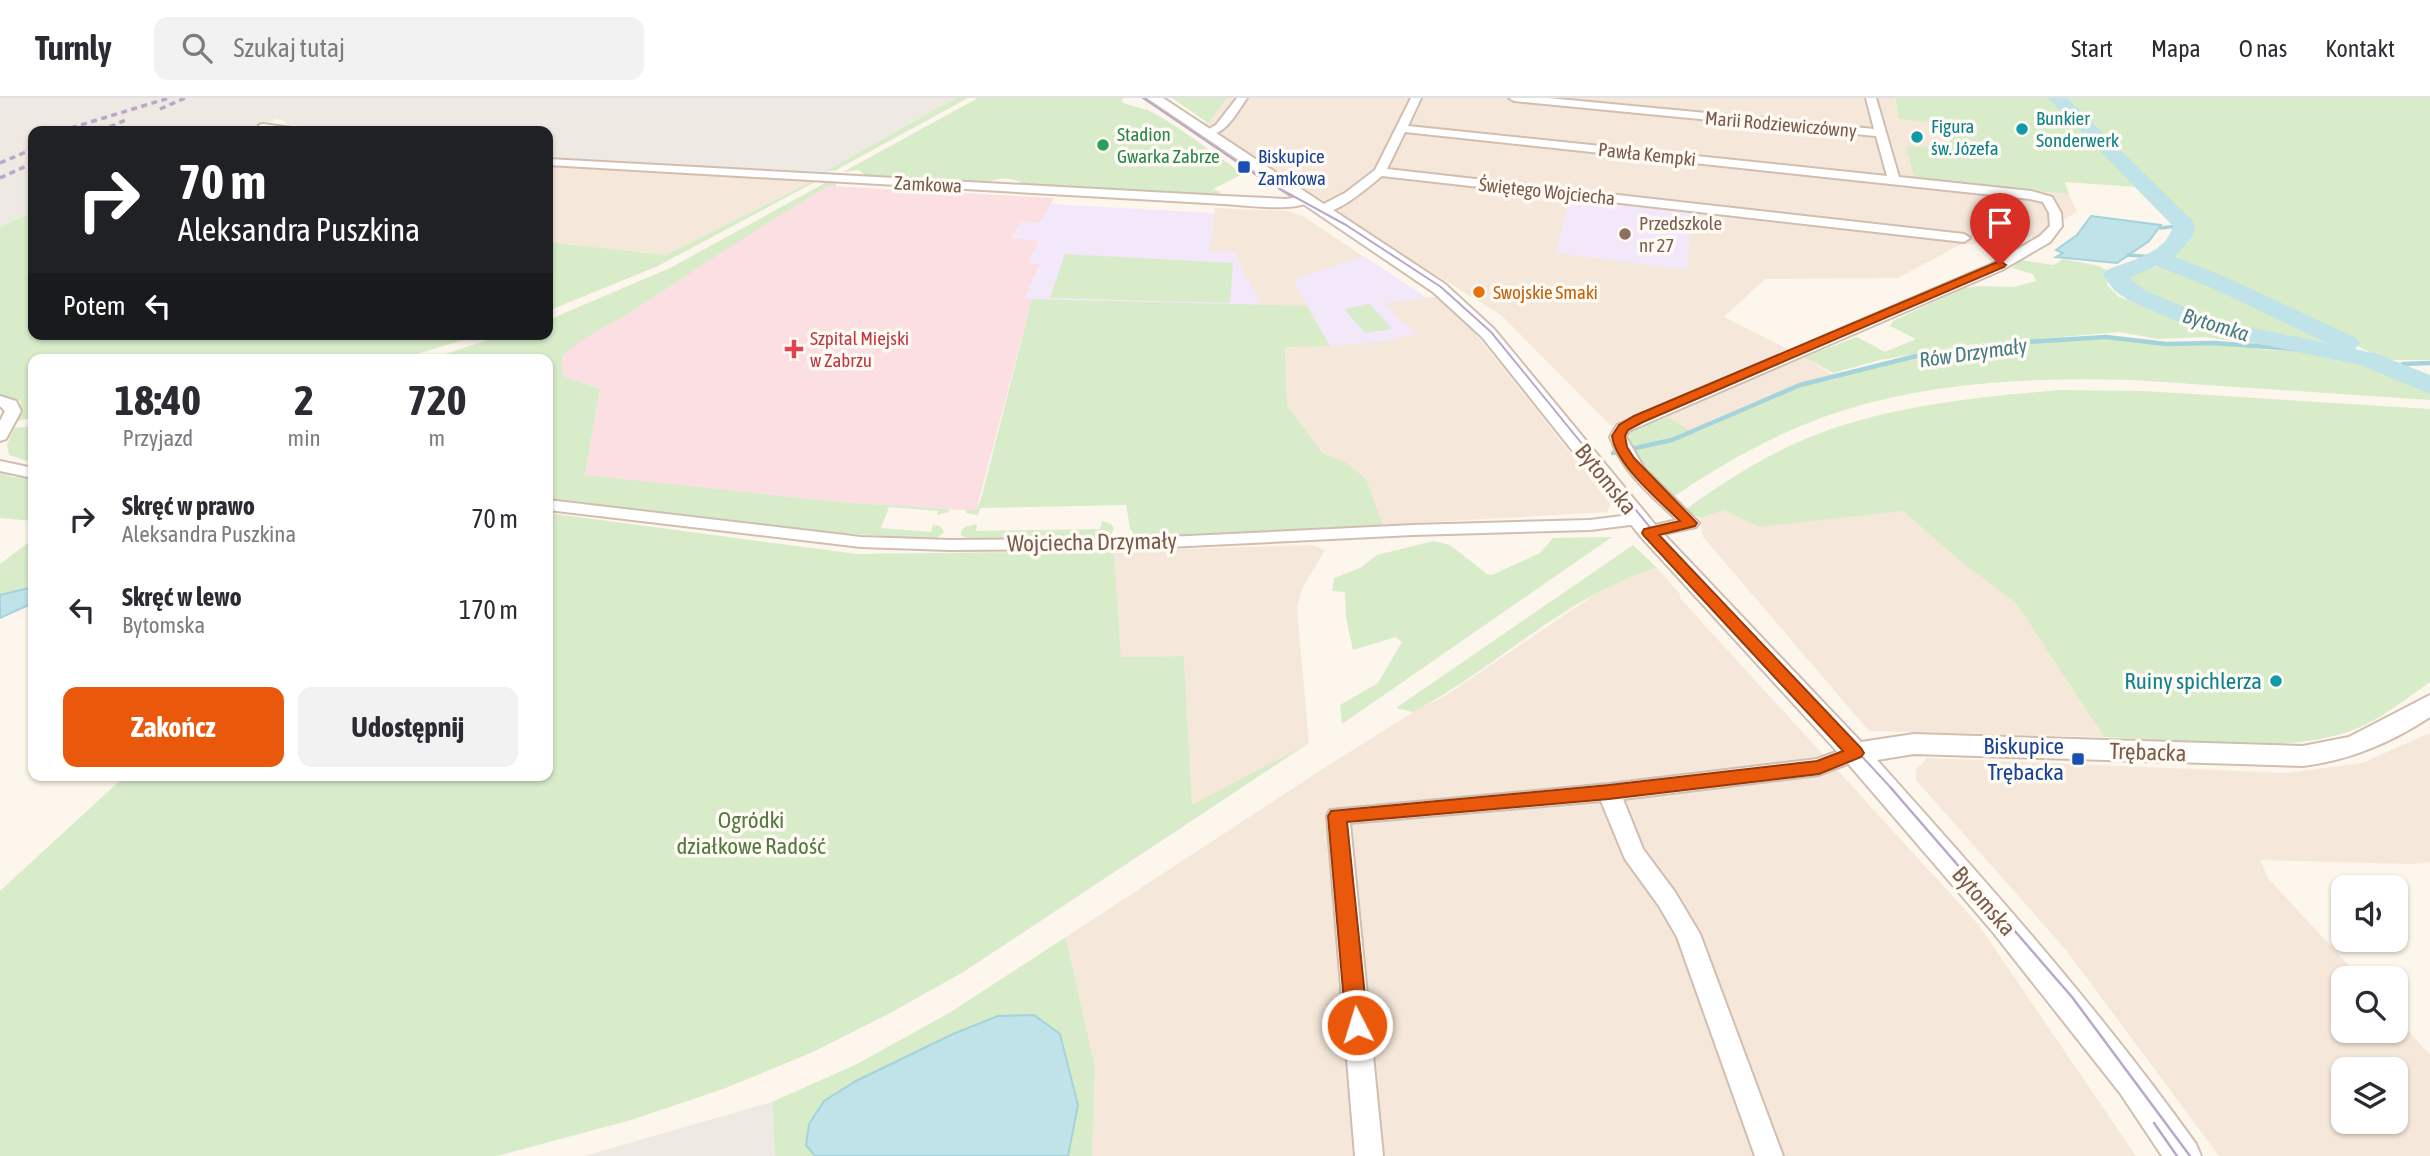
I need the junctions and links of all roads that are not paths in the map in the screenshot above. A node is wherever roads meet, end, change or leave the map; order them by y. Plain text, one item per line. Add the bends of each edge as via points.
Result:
1 (1154, 98) edge
2 (1242, 98) edge
3 (1416, 98) edge
4 (1514, 98) edge
5 (1871, 98) edge
6 (1400, 128) junction
7 (1209, 133) junction
8 (1881, 133) junction
9 (553, 162) edge
10 (1380, 172) junction
11 (1894, 181) junction
12 (1314, 205) junction
13 (1964, 238) dead end
14 (0, 401) edge
15 (0, 436) edge
16 (0, 466) edge
17 (28, 472) edge
18 (553, 506) edge
19 (1644, 526) junction
20 (2430, 704) edge
21 (1855, 753) junction
22 (1609, 792) junction
23 (1369, 1156) edge
24 (1769, 1156) edge
25 (2183, 1156) edge

1 - 7 street, Bytomska
2 - 7 street via 1220,127
3 - 6 street
4 - 8 street, Marii Rodziewiczówny
5 - 8 street
6 - 10 street
6 - 11 street, Pawła Kempki
7 - 12 street, Bytomska
8 - 11 street
9 - 12 street, Zamkowa
10 - 12 street via 1343,200
10 - 13 street, Świętego Wojciecha
11 - 19 street, Pawła Kempki via 2041,197 2051,205 2056,226 2045,239 1997,267 1623,428 1618,437 1629,461 1690,523
12 - 19 street, Bytomska via 1466,310
14 - 15 street via 10,404 13,411
16 - 17 street
18 - 19 street, Wojciecha Drzymały via 861,541 950,545 1126,544 1413,530
19 - 21 street, Bytomska
20 - 21 street, Trębacka via 2364,744 2311,756 1914,744
21 - 22 street via 1819,767
21 - 25 street, Bytomska via 2067,998
22 - 23 street via 1338,816
22 - 24 street via 1633,853 1688,934

